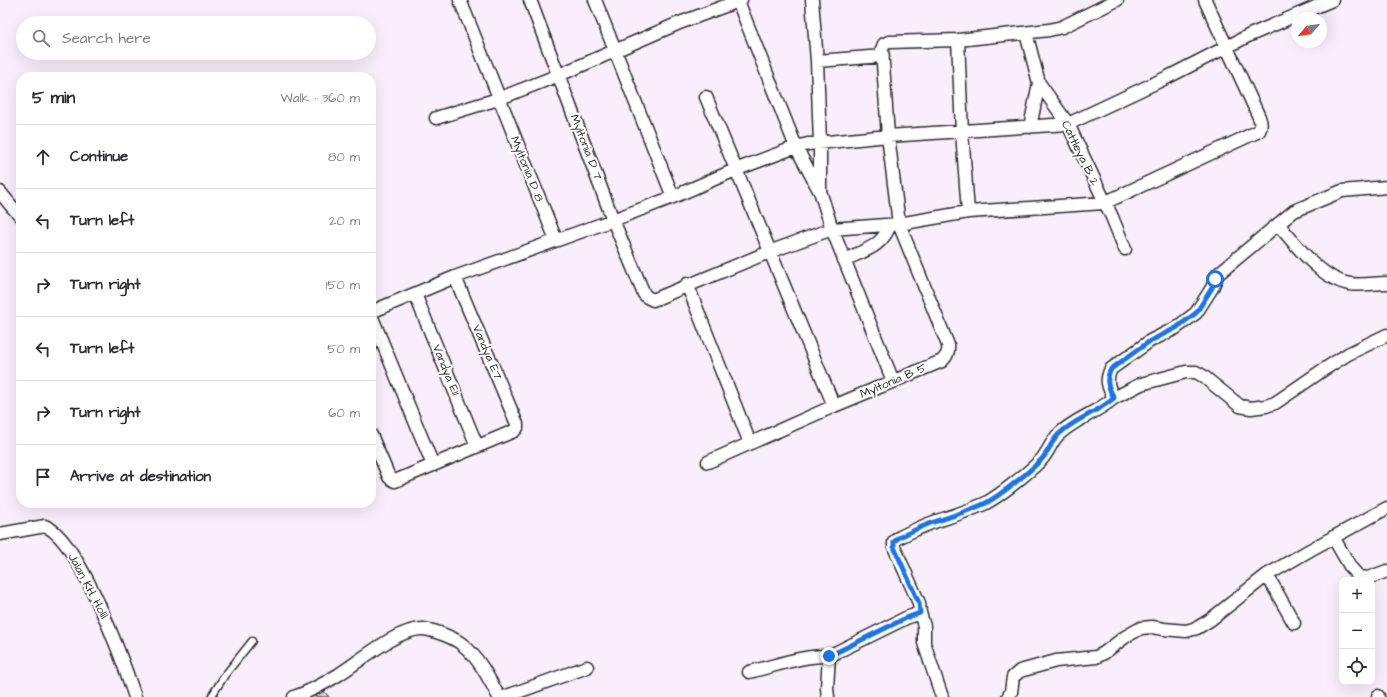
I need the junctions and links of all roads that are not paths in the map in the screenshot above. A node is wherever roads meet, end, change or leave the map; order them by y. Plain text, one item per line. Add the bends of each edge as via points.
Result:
1 (460, 0) edge
2 (530, 0) edge
3 (595, 0) edge
4 (812, 0) edge
5 (1117, 0) edge
6 (1205, 0) edge
7 (1332, 0) edge
8 (740, 1) edge
9 (1026, 33) junction
10 (958, 40) junction
11 (1227, 47) junction
12 (615, 51) junction
13 (883, 56) junction
14 (817, 61) junction
15 (559, 75) junction
16 (1039, 83) junction
17 (706, 97) dead end
18 (498, 99) junction
19 (436, 118) dead end
20 (1068, 124) junction
21 (1030, 127) junction
22 (962, 132) junction
23 (888, 136) junction
24 (820, 143) junction
25 (796, 147) junction
26 (735, 170) junction
27 (1387, 187) edge
28 (820, 191) junction
29 (0, 192) edge
30 (672, 197) junction
31 (1104, 203) junction
32 (16, 211) edge
33 (968, 212) junction
34 (613, 220) junction
35 (1278, 224) junction
36 (895, 225) junction
37 (832, 229) junction
38 (556, 240) junction
39 (1125, 249) dead end
40 (769, 252) junction
41 (844, 260) junction
42 (455, 277) junction
43 (1387, 283) edge
44 (687, 284) junction
45 (415, 294) junction
46 (376, 312) edge
47 (376, 326) edge
48 (1387, 335) edge
49 (893, 381) junction
50 (1114, 398) junction
51 (834, 406) junction
52 (750, 443) junction
53 (376, 446) edge
54 (477, 446) junction
55 (708, 462) dead end
56 (433, 465) junction
57 (1387, 508) edge
58 (0, 534) edge
59 (1333, 537) junction
60 (1387, 572) edge
61 (1267, 575) junction
62 (920, 613) junction
63 (1294, 623) dead end
64 (252, 641) dead end
65 (829, 656) junction
66 (587, 667) dead end
67 (749, 672) dead end
68 (135, 697) edge
69 (211, 697) edge
70 (294, 697) edge
71 (500, 697) edge
72 (504, 697) edge
73 (828, 697) edge
74 (942, 697) edge
75 (1008, 697) edge

1 - 18 street, Myltonia D 8
2 - 15 street, Myltonia D 7
3 - 12 street
4 - 14 street
5 - 9 street via 1062,27
6 - 11 street
7 - 11 street
8 - 12 street
8 - 25 street
9 - 10 street
9 - 16 street, Cattleya B 2
10 - 13 street via 889,42 884,44
10 - 22 street
11 - 20 street
11 - 31 street via 1259,117 1259,131
12 - 15 street
12 - 30 street
13 - 14 street
13 - 23 street
14 - 24 street
15 - 18 street
15 - 34 street, Myltonia D 7
16 - 20 street, Cattleya B 2
16 - 21 street, Cattleya B 2
17 - 26 street
18 - 19 street
18 - 38 street, Myltonia D 8
20 - 21 street
20 - 31 street, Cattleya B 2
21 - 22 street
22 - 23 street
22 - 33 street
23 - 24 street
23 - 36 street
24 - 25 street
24 - 28 street
25 - 26 street
25 - 28 street
26 - 30 street
26 - 40 street
27 - 35 street via 1342,191 1294,211
28 - 37 street
29 - 32 street
30 - 34 street
31 - 33 street
31 - 39 street, Cattleya B 2
33 - 36 street
34 - 38 street
34 - 44 street, Myltonia D 7 via 647,297 653,300
35 - 43 street via 1294,244 1322,270 1341,282 1357,285
35 - 50 street via 1218,274 1196,313 1111,369 1107,381
36 - 37 street
36 - 41 street via 875,246
36 - 49 street, Myltonia B 5 via 949,352 942,361
37 - 40 street
37 - 41 street
38 - 42 street
40 - 44 street
40 - 51 street
41 - 49 street
42 - 45 street
42 - 54 street, Vandya E7 via 517,424 514,430
44 - 52 street
45 - 46 street
45 - 54 street, Vandya E11
47 - 56 street
48 - 50 street via 1348,354 1281,399 1266,406 1240,406 1196,372 1186,372 1141,384
49 - 51 street, Myltonia B 5
50 - 62 street via 1058,435 1042,459 1001,493 960,514 934,522 894,542 919,603
51 - 52 street, Myltonia B 5
52 - 55 street, Myltonia B 5
53 - 56 street via 389,477 395,481
54 - 56 street
57 - 59 street
58 - 68 street, Jalan KH. Holil via 45,526 56,532 99,604
59 - 60 street via 1359,577 1368,578
59 - 61 street
61 - 63 street
61 - 75 street via 1197,628 1186,631 1141,628 1096,657 1056,661 1020,671 1013,677
62 - 65 street
62 - 74 street via 924,626 924,643
64 - 69 lane via 224,675
65 - 67 street via 800,659
65 - 73 street
66 - 72 street
70 - 71 street via 338,676 390,641 423,629 439,633 462,644 484,671

